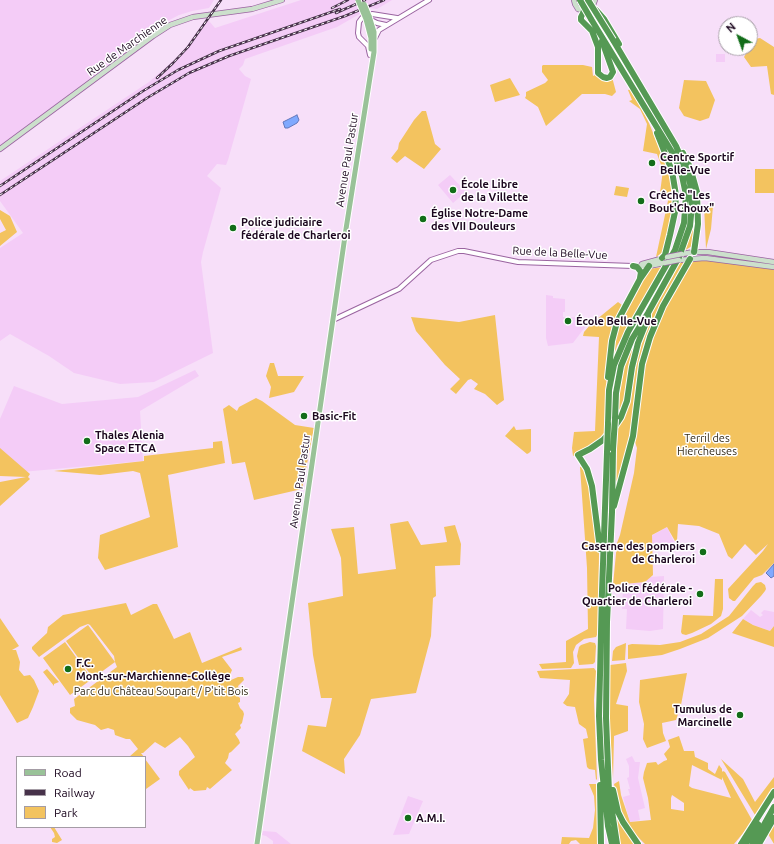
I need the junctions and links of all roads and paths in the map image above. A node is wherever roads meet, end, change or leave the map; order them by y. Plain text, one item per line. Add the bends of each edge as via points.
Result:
1 (282, 0) edge
2 (358, 0) edge
3 (362, 0) edge
4 (429, 0) edge
5 (574, 0) edge
6 (580, 0) edge
7 (588, 0) edge
8 (595, 0) edge
9 (588, 10) junction
10 (372, 14) dead end
11 (397, 18) junction
12 (369, 22) junction
13 (386, 25) junction
14 (375, 40) junction
15 (608, 43) junction
16 (619, 51) junction
17 (370, 55) junction
18 (370, 74) junction
19 (650, 114) junction
20 (659, 117) junction
21 (662, 135) junction
22 (0, 149) edge
23 (694, 252) junction
24 (703, 252) junction
25 (702, 258) junction
26 (690, 259) junction
27 (664, 261) junction
28 (774, 262) edge
29 (651, 263) junction
30 (636, 266) junction
31 (774, 267) edge
32 (640, 279) junction
33 (648, 313) junction
34 (333, 320) junction
35 (609, 390) junction
36 (612, 512) junction
37 (604, 555) junction
38 (603, 659) junction
39 (603, 669) junction
40 (601, 760) junction
41 (608, 776) junction
42 (774, 792) edge
43 (774, 797) edge
44 (774, 807) edge
45 (774, 818) edge
46 (631, 834) junction
47 (742, 843) edge
48 (257, 844) edge
49 (601, 844) edge
50 (612, 844) edge
51 (617, 844) edge
52 (638, 844) edge
53 (641, 844) edge
54 (753, 844) edge
55 (759, 844) edge

1 - 22 main road, Rue de Marchienne via 252,9 193,17 170,26
2 - 12 main road, bridge
3 - 12 main road, bridge
4 - 11 street
5 - 9 main road via 576,7
6 - 15 highway, bridge
7 - 15 highway, bridge
8 - 9 main road
9 - 15 highway via 581,17 582,22 591,29 598,47 598,73 607,78 613,72
9 - 16 highway via 604,19 620,45
9 - 21 highway via 610,42 661,129
10 - 11 street
11 - 13 street
12 - 13 street via 376,27
12 - 14 main road, Avenue Paul Pastur
12 - 17 main road, Avenue Paul Pastur
12 - 17 street via 359,22 358,33 368,46
13 - 14 street, Avenue Paul Pastur via 377,32
14 - 18 main road, Avenue Paul Pastur
15 - 16 highway
15 - 19 highway
16 - 20 highway
17 - 18 main road, Avenue Paul Pastur
18 - 34 main road, Avenue Paul Pastur
19 - 21 highway
19 - 27 highway via 672,172 676,195 675,212
20 - 23 highway via 665,122 683,153 697,192 698,224
20 - 33 highway via 685,167 691,188 692,214 679,257
21 - 35 highway via 682,176 686,202 684,223 675,250 617,354
23 - 24 main road, Rue de la Belle-Vue
23 - 26 main road
23 - 27 main road, Rue de la Belle-Vue, bridge
24 - 25 main road
24 - 28 main road, Rue de la Belle-Vue
25 - 26 main road, Rue de la Belle-Vue
25 - 31 main road, Rue de la Belle-Vue
26 - 27 main road, Rue de la Belle-Vue, bridge
26 - 36 highway via 663,306 650,337 642,364 633,436
27 - 29 main road, Rue de la Belle-Vue
29 - 30 main road, Rue de la Belle-Vue
29 - 32 highway
30 - 32 highway via 641,272
30 - 34 street, Rue de la Belle-Vue via 518,262 458,251 429,262 399,289
32 - 35 highway via 614,331 607,381
33 - 36 highway, bridge via 632,339 621,366 616,393
33 - 37 highway via 621,417 603,440 578,455 587,469 592,486 601,551
34 - 48 main road, Avenue Paul Pastur
35 - 37 highway, bridge
36 - 38 highway
37 - 38 highway
38 - 39 highway
39 - 40 highway via 599,716
39 - 41 highway
40 - 49 highway
40 - 50 highway
41 - 46 highway via 618,812
41 - 51 highway
42 - 47 highway
43 - 47 highway
44 - 54 highway
45 - 55 highway
46 - 52 highway
46 - 53 highway

